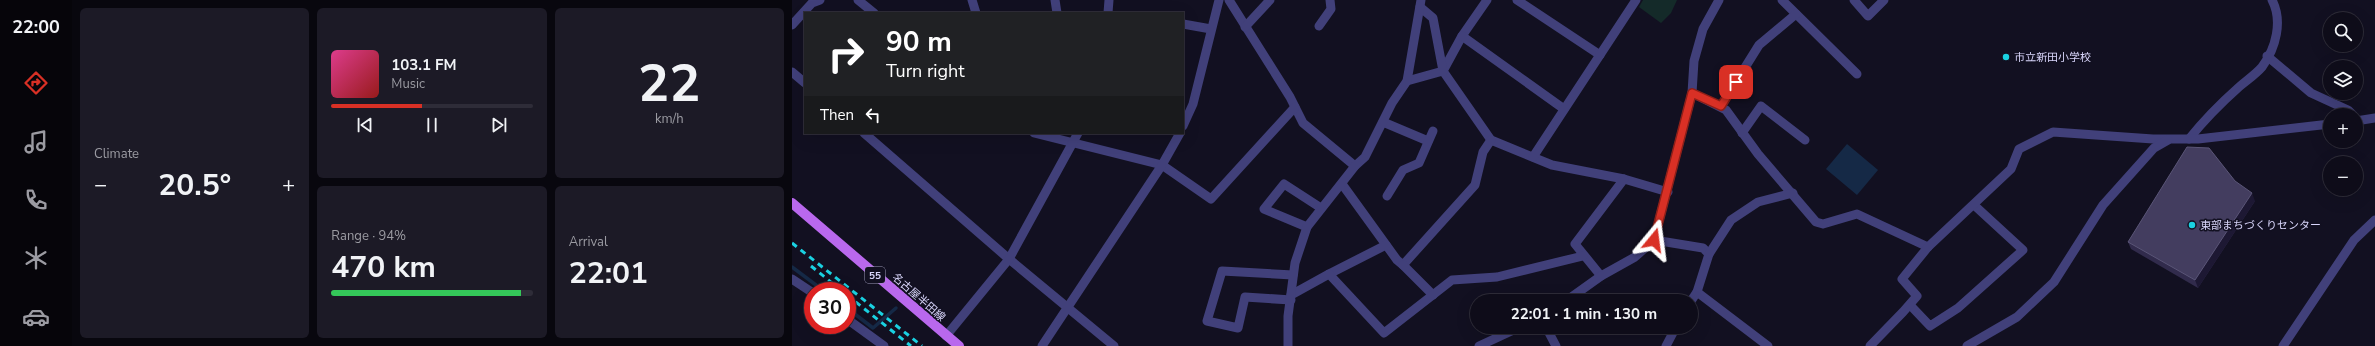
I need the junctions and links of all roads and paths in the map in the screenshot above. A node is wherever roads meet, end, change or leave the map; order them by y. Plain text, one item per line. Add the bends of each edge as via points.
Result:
1 (820, 0) edge
2 (858, 0) edge
3 (972, 0) edge
4 (1056, 0) edge
5 (1110, 0) edge
6 (1220, 0) edge
7 (1229, 0) edge
8 (1270, 0) edge
9 (1330, 0) edge
10 (1488, 0) edge
11 (1517, 0) edge
12 (1635, 0) edge
13 (1719, 0) edge
14 (1782, 0) edge
15 (1854, 0) edge
16 (1884, 0) edge
17 (2272, 0) edge
18 (1421, 4) edge
19 (873, 12) edge
20 (976, 12) edge
21 (1057, 12) edge
22 (1108, 12) edge
23 (1796, 14) junction
24 (1184, 24) edge
25 (792, 25) edge
26 (1319, 26) dead end
27 (1245, 27) junction
28 (1211, 29) junction
29 (1462, 36) junction
30 (1600, 55) junction
31 (2267, 56) junction
32 (1444, 71) junction
33 (792, 72) edge
34 (1857, 74) dead end
35 (1407, 81) junction
36 (804, 82) edge
37 (1692, 93) junction
38 (1721, 106) junction
39 (1295, 107) junction
40 (2344, 108) edge
41 (1564, 109) junction
42 (2375, 118) edge
43 (2363, 119) edge
44 (1383, 122) junction
45 (1184, 124) edge
46 (2323, 125) edge
47 (1433, 131) dead end
48 (1742, 133) junction
49 (865, 134) edge
50 (1037, 134) edge
51 (1077, 134) edge
52 (1179, 134) edge
53 (2189, 138) junction
54 (2170, 139) junction
55 (1491, 140) junction
56 (1806, 140) dead end
57 (1428, 141) junction
58 (1072, 144) junction
59 (1533, 157) junction
60 (1162, 165) junction
61 (1355, 166) junction
62 (1624, 179) junction
63 (1342, 184) junction
64 (1668, 192) junction
65 (1793, 194) junction
66 (1387, 196) dead end
67 (792, 203) edge
68 (1974, 205) junction
69 (1321, 208) junction
70 (2375, 220) edge
71 (1307, 227) junction
72 (1654, 240) junction
73 (1386, 245) junction
74 (1928, 247) junction
75 (1709, 254) junction
76 (1583, 256) junction
77 (1009, 259) junction
78 (1404, 265) junction
79 (1329, 274) junction
80 (1293, 275) junction
81 (1601, 276) junction
82 (792, 279) edge
83 (804, 287) edge
84 (1698, 292) joint
85 (1576, 294) edge
86 (1433, 295) junction
87 (1291, 298) junction
88 (1910, 305) junction
89 (1068, 309) junction
90 (856, 325) edge
91 (1505, 334) edge
92 (1550, 334) edge
93 (1672, 334) edge
94 (946, 336) junction
95 (884, 346) edge
96 (959, 346) edge
97 (1042, 346) edge
98 (1114, 346) edge
99 (1288, 346) edge
100 (1479, 346) edge
101 (1556, 346) edge
102 (1666, 346) edge
103 (1768, 346) edge
104 (1870, 346) edge
105 (1967, 346) edge
106 (2283, 346) edge

1 - 25 street via 812,3
2 - 19 street
3 - 20 street
4 - 21 street
5 - 22 street
6 - 28 street
7 - 27 street
8 - 27 street
9 - 26 street via 1331,9
10 - 29 street
11 - 30 street
12 - 30 street
13 - 37 street via 1703,29 1694,61
14 - 23 street
15 - 16 street via 1868,16
17 - 31 street via 2278,14 2278,28
18 - 32 street via 1433,18
18 - 35 street
23 - 34 street
23 - 38 street via 1759,45
24 - 28 street
27 - 39 street
28 - 45 street via 1206,61 1196,97
29 - 32 street
29 - 41 street
30 - 41 street
31 - 40 street via 2311,92
31 - 53 street via 2261,67
32 - 35 street
32 - 55 street
33 - 36 street
35 - 44 street via 1392,102
37 - 38 street
37 - 64 street
38 - 48 street
39 - 60 street via 1211,199
39 - 61 street via 1303,123
41 - 59 street
42 - 43 street
44 - 57 street
44 - 61 street via 1366,156
46 - 53 street
47 - 57 street
48 - 56 street via 1761,106
48 - 65 street
49 - 77 street
50 - 58 street
51 - 58 street
52 - 60 street
53 - 54 street
54 - 68 street via 2053,132 2019,149 2011,169
54 - 105 street via 2154,148 2103,205 2054,282 2017,317
55 - 59 street
55 - 78 street via 1483,152 1475,184
57 - 66 street via 1419,164 1403,170
58 - 60 street
58 - 77 street
59 - 62 street via 1552,165
60 - 89 street
61 - 63 street
62 - 64 street
62 - 76 street via 1575,244
63 - 69 street
63 - 73 street
64 - 72 street
65 - 74 street via 1816,222 1823,224 1857,214
65 - 75 street via 1758,202 1731,220
67 - 94 main road, 名古屋半田線 / 55
68 - 74 street
68 - 88 street via 2023,250 1958,308 1930,326
69 - 71 street
69 - 71 street via 1284,184 1264,209
70 - 106 street via 2354,240
71 - 80 street via 1294,263
72 - 75 street via 1703,248
72 - 81 street via 1635,257
73 - 78 street
73 - 79 street
74 - 88 street via 1902,279 1916,296
75 - 84 street
76 - 81 street
76 - 86 street via 1496,277 1452,280
77 - 89 street
77 - 94 street
78 - 86 street
79 - 86 street via 1384,333
79 - 87 street
80 - 87 street
80 - 87 street via 1222,271 1207,321 1238,328 1245,297
81 - 85 street
82 - 83 street
84 - 103 street
87 - 99 street
88 - 104 street
89 - 97 street
89 - 98 street
90 - 95 street
91 - 100 street
92 - 101 street
93 - 102 street
94 - 96 main road, 名古屋半田線 / 55

